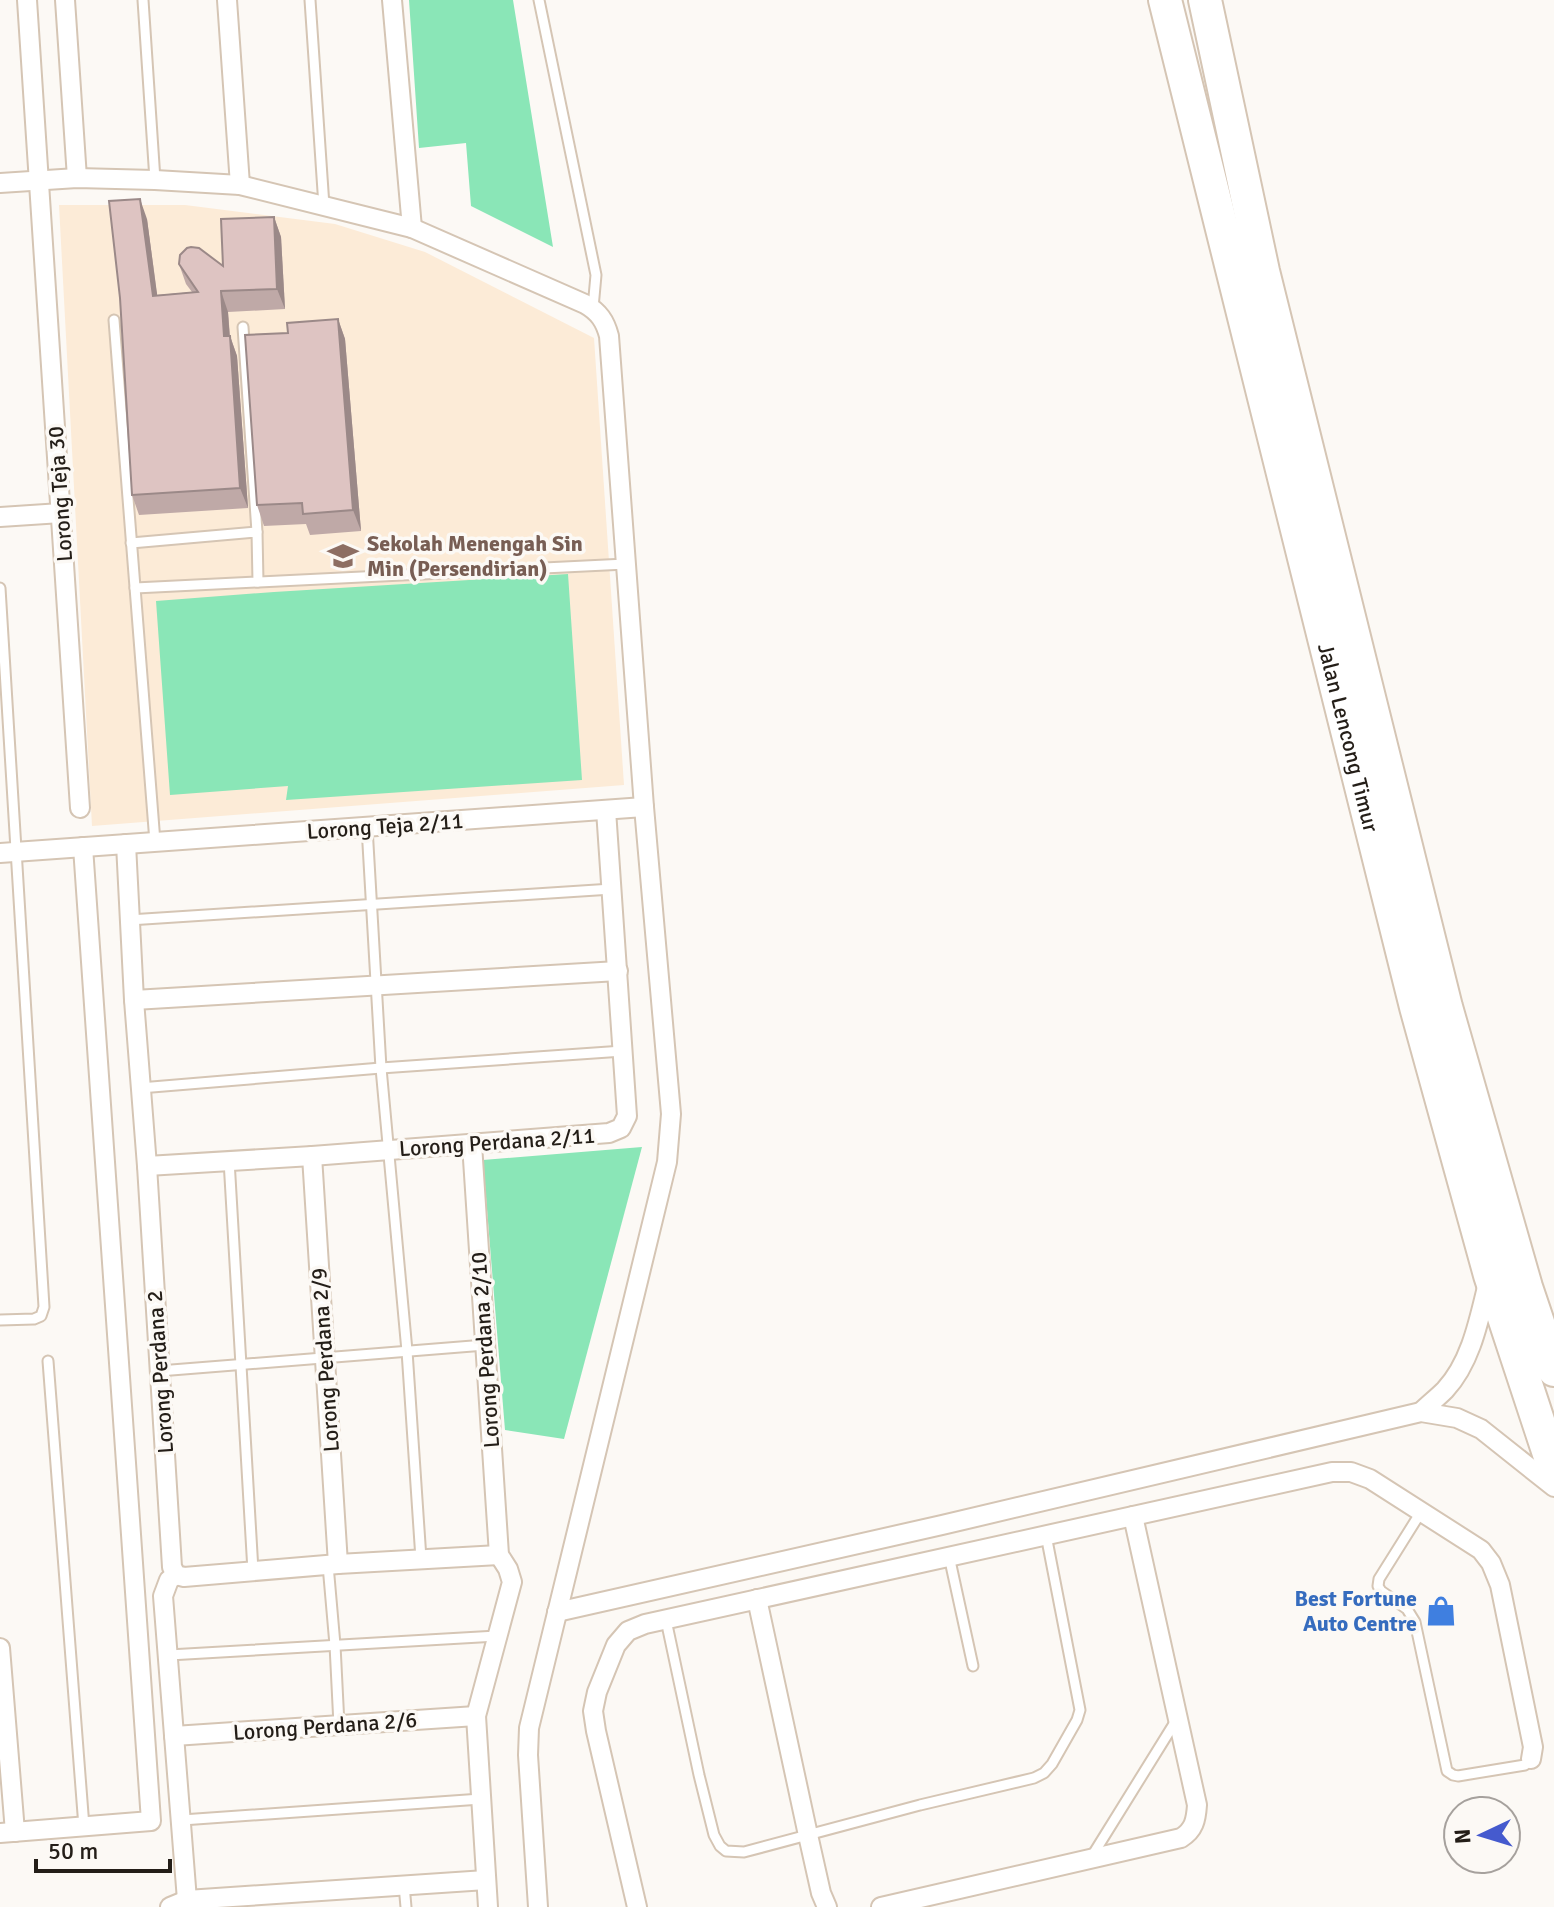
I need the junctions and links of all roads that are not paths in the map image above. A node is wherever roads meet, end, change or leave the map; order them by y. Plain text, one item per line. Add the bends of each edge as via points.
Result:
1 (27, 0) edge
2 (65, 0) edge
3 (143, 0) edge
4 (227, 0) edge
5 (310, 0) edge
6 (392, 0) edge
7 (539, 0) edge
8 (1165, 0) edge
9 (1205, 0) edge
10 (77, 178) junction
11 (39, 180) junction
12 (155, 180) junction
13 (0, 183) edge
14 (240, 185) junction
15 (324, 206) junction
16 (412, 228) junction
17 (593, 308) junction
18 (114, 320) dead end
19 (243, 327) dead end
20 (61, 513) junction
21 (0, 517) edge
22 (257, 532) junction
23 (131, 543) junction
24 (626, 564) junction
25 (258, 582) junction
26 (0, 588) edge
27 (135, 588) junction
28 (644, 807) junction
29 (80, 808) dead end
30 (606, 810) junction
31 (367, 827) junction
32 (155, 842) junction
33 (126, 844) junction
34 (83, 847) junction
35 (8, 853) edge
36 (612, 889) junction
37 (370, 903) junction
38 (129, 920) junction
39 (618, 971) junction
40 (376, 985) junction
41 (134, 1000) junction
42 (623, 1051) junction
43 (381, 1068) junction
44 (140, 1088) junction
45 (472, 1144) junction
46 (388, 1150) junction
47 (312, 1156) junction
48 (229, 1160) junction
49 (147, 1166) junction
50 (1490, 1275) junction
51 (0, 1320) edge
52 (485, 1345) junction
53 (407, 1351) junction
54 (324, 1357) junction
55 (48, 1361) dead end
56 (241, 1364) junction
57 (1554, 1370) edge
58 (159, 1371) junction
59 (1421, 1412) junction
60 (1554, 1469) edge
61 (1554, 1487) edge
62 (1421, 1512) junction
63 (1133, 1516) junction
64 (942, 1525) junction
65 (1046, 1535) junction
66 (499, 1555) junction
67 (949, 1556) junction
68 (421, 1559) junction
69 (333, 1565) junction
70 (253, 1571) junction
71 (176, 1575) junction
72 (757, 1599) junction
73 (557, 1612) junction
74 (666, 1620) junction
75 (497, 1636) junction
76 (335, 1645) junction
77 (0, 1648) edge
78 (169, 1655) junction
79 (973, 1666) dead end
80 (476, 1716) junction
81 (1177, 1718) junction
82 (339, 1725) junction
83 (174, 1736) junction
84 (1531, 1759) joint
85 (481, 1799) junction
86 (182, 1820) junction
87 (84, 1827) junction
88 (7, 1833) edge
89 (808, 1835) junction
90 (1091, 1859) junction
91 (486, 1880) junction
92 (404, 1885) junction
93 (323, 1899) edge
94 (243, 1902) edge
95 (178, 1904) edge
96 (406, 1907) edge
97 (488, 1907) edge
98 (538, 1907) edge
99 (637, 1907) edge
100 (827, 1907) edge
101 (881, 1907) edge

1 - 11 street, Lorong Teja 30
2 - 10 street
3 - 12 lane
4 - 14 street
5 - 15 lane
6 - 16 street
7 - 17 lane via 596,275
8 - 50 highway, Jalan Lencong Timur via 1416,1007
9 - 57 highway, Jalan Lencong Timur via 1263,271 1446,1007
10 - 11 street
10 - 12 street
11 - 13 street
11 - 20 street, Lorong Teja 30
12 - 14 street
14 - 15 street
15 - 16 street
16 - 17 street
17 - 24 street via 609,336
18 - 23 lane
19 - 22 lane
20 - 21 street
20 - 29 street, Lorong Teja 30
22 - 23 lane
22 - 25 lane
23 - 27 lane
24 - 25 lane
24 - 28 street
25 - 27 lane
26 - 35 lane
27 - 32 lane
28 - 30 street, Lorong Teja 2/11
28 - 73 street via 670,1140
30 - 31 street, Lorong Teja 2/11
30 - 36 street, Lorong Perdana 2/11
31 - 32 street, Lorong Teja 2/11
31 - 37 lane
32 - 33 street, Lorong Teja 2/11
33 - 34 street, Lorong Teja 2/11
33 - 38 street, Lorong Perdana 2
34 - 35 street, Lorong Teja 2/11
34 - 87 street via 151,1821
35 - 51 lane via 44,1307 34,1319
36 - 37 lane
36 - 39 street, Lorong Perdana 2/11
37 - 38 lane
37 - 40 lane
38 - 41 street, Lorong Perdana 2
39 - 40 street
39 - 42 street, Lorong Perdana 2/11
40 - 41 street
40 - 43 lane
41 - 44 street, Lorong Perdana 2
42 - 43 lane
42 - 45 street, Lorong Perdana 2/11 via 627,1116 621,1128
43 - 44 lane
43 - 46 lane
44 - 49 street, Lorong Perdana 2
45 - 46 street, Lorong Perdana 2/11
45 - 52 street, Lorong Perdana 2/10
46 - 47 street, Lorong Perdana 2/11
46 - 53 lane
47 - 48 street, Lorong Perdana 2/11
47 - 54 street, Lorong Perdana 2/9
48 - 49 street, Lorong Perdana 2/11
48 - 56 lane
49 - 58 street, Lorong Perdana 2
50 - 59 street via 1467,1356 1446,1389
50 - 60 highway, Jalan Lencong Timur
52 - 53 lane
52 - 66 street, Lorong Perdana 2/10
53 - 54 lane
53 - 68 lane
54 - 56 lane
54 - 69 street, Lorong Perdana 2/9
55 - 87 lane
56 - 58 lane
56 - 70 lane
58 - 71 street, Lorong Perdana 2
59 - 61 street via 1457,1418 1481,1429
59 - 64 street
62 - 63 street via 1370,1479 1332,1472
62 - 84 street via 1481,1550 1491,1563 1500,1585 1533,1747
62 - 84 lane via 1378,1586 1415,1622 1447,1771 1458,1776 1525,1765
63 - 65 street
63 - 81 street
64 - 67 street
64 - 73 street
65 - 67 street
65 - 89 lane via 1080,1710 1052,1764 1022,1782
66 - 68 street
66 - 75 street, Lorong Perdana 2/10 via 512,1582
67 - 72 street
67 - 79 lane
68 - 69 street
69 - 70 street
69 - 76 lane
70 - 71 street
71 - 78 street via 163,1596
72 - 74 street
72 - 89 street
73 - 98 street via 529,1728
74 - 89 lane via 720,1846 744,1852
74 - 99 street via 628,1631 616,1645 593,1711
75 - 76 lane
75 - 80 street, Lorong Perdana 2/10
76 - 78 lane
76 - 82 lane
77 - 88 street
78 - 83 street
80 - 82 street, Lorong Perdana 2/6
80 - 85 street, Lorong Perdana 2/10
81 - 90 lane
81 - 90 street via 1197,1805 1193,1826 1181,1838
82 - 83 street, Lorong Perdana 2/6
83 - 86 street
85 - 86 lane
85 - 91 street, Lorong Perdana 2/10
86 - 95 street
87 - 88 street
89 - 100 street
90 - 101 street
91 - 92 street
91 - 97 street, Lorong Perdana 2/10
92 - 93 street
92 - 96 lane
93 - 94 street
94 - 95 street

